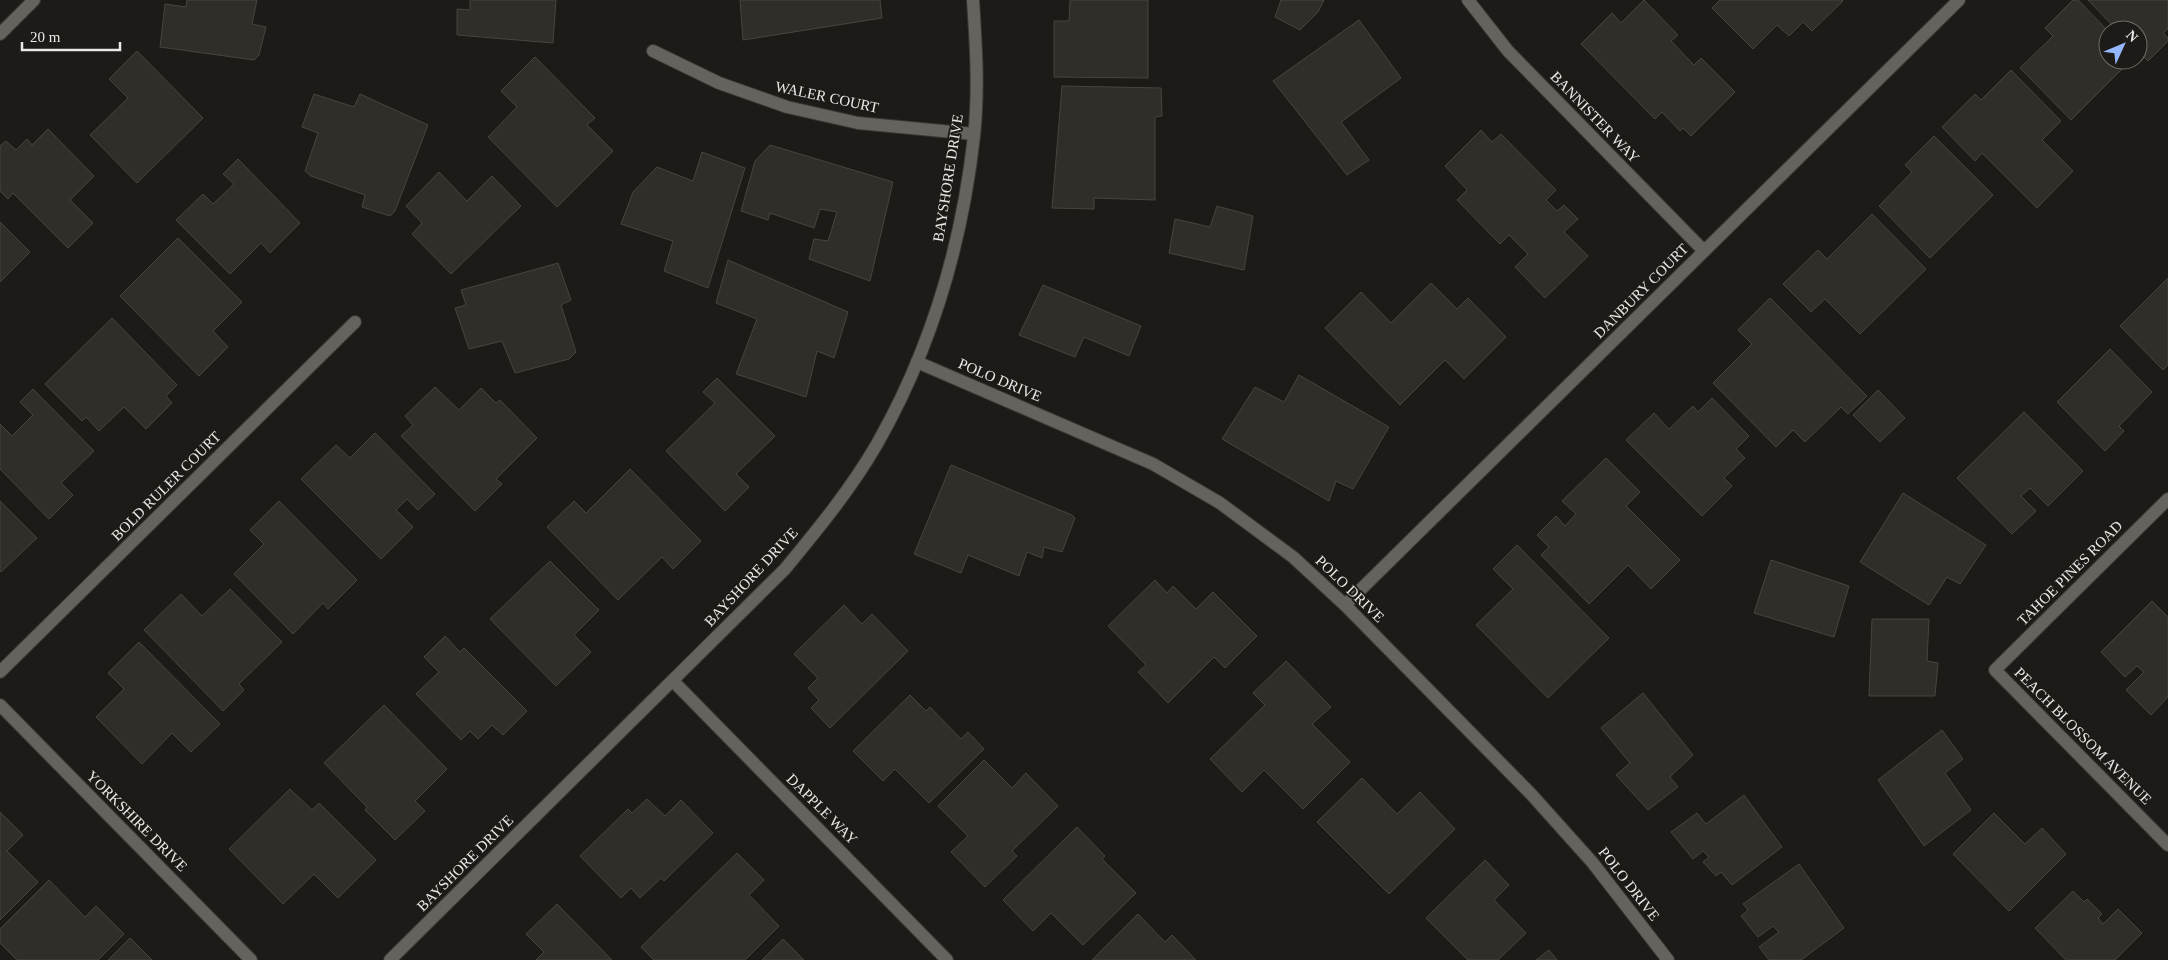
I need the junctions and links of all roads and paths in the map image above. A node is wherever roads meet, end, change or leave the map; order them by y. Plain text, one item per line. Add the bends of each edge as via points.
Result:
1 (34, 0) edge
2 (973, 0) edge
3 (1468, 0) edge
4 (1959, 0) edge
5 (0, 34) edge
6 (654, 51) dead end
7 (974, 134) junction
8 (1704, 251) junction
9 (355, 322) dead end
10 (917, 362) junction
11 (2168, 499) edge
12 (1345, 605) junction
13 (1995, 670) joint
14 (0, 672) edge
15 (673, 681) junction
16 (0, 705) edge
17 (2168, 846) edge
18 (251, 960) edge
19 (390, 960) edge
20 (948, 960) edge
21 (1668, 960) edge

1 - 5 street
2 - 7 street, BAYSHORE DRIVE via 976,56
3 - 8 street, BANNISTER WAY via 1508,51
4 - 8 street, DANBURY COURT
6 - 7 street, WALER COURT via 719,83 787,107 858,123
7 - 10 street, BAYSHORE DRIVE via 961,224 940,300
8 - 12 street, DANBURY COURT
9 - 14 street, BOLD RULER COURT
10 - 12 street, POLO DRIVE via 1153,464 1228,509 1294,557
10 - 15 street, BAYSHORE DRIVE via 877,444 834,508 785,569
11 - 13 street, TAHOE PINES ROAD
12 - 21 street, POLO DRIVE via 1531,794 1592,862
13 - 17 street, PEACH BLOSSOM AVENUE
15 - 19 street, BAYSHORE DRIVE
15 - 20 street, DAPPLE WAY
16 - 18 street, YORKSHIRE DRIVE

